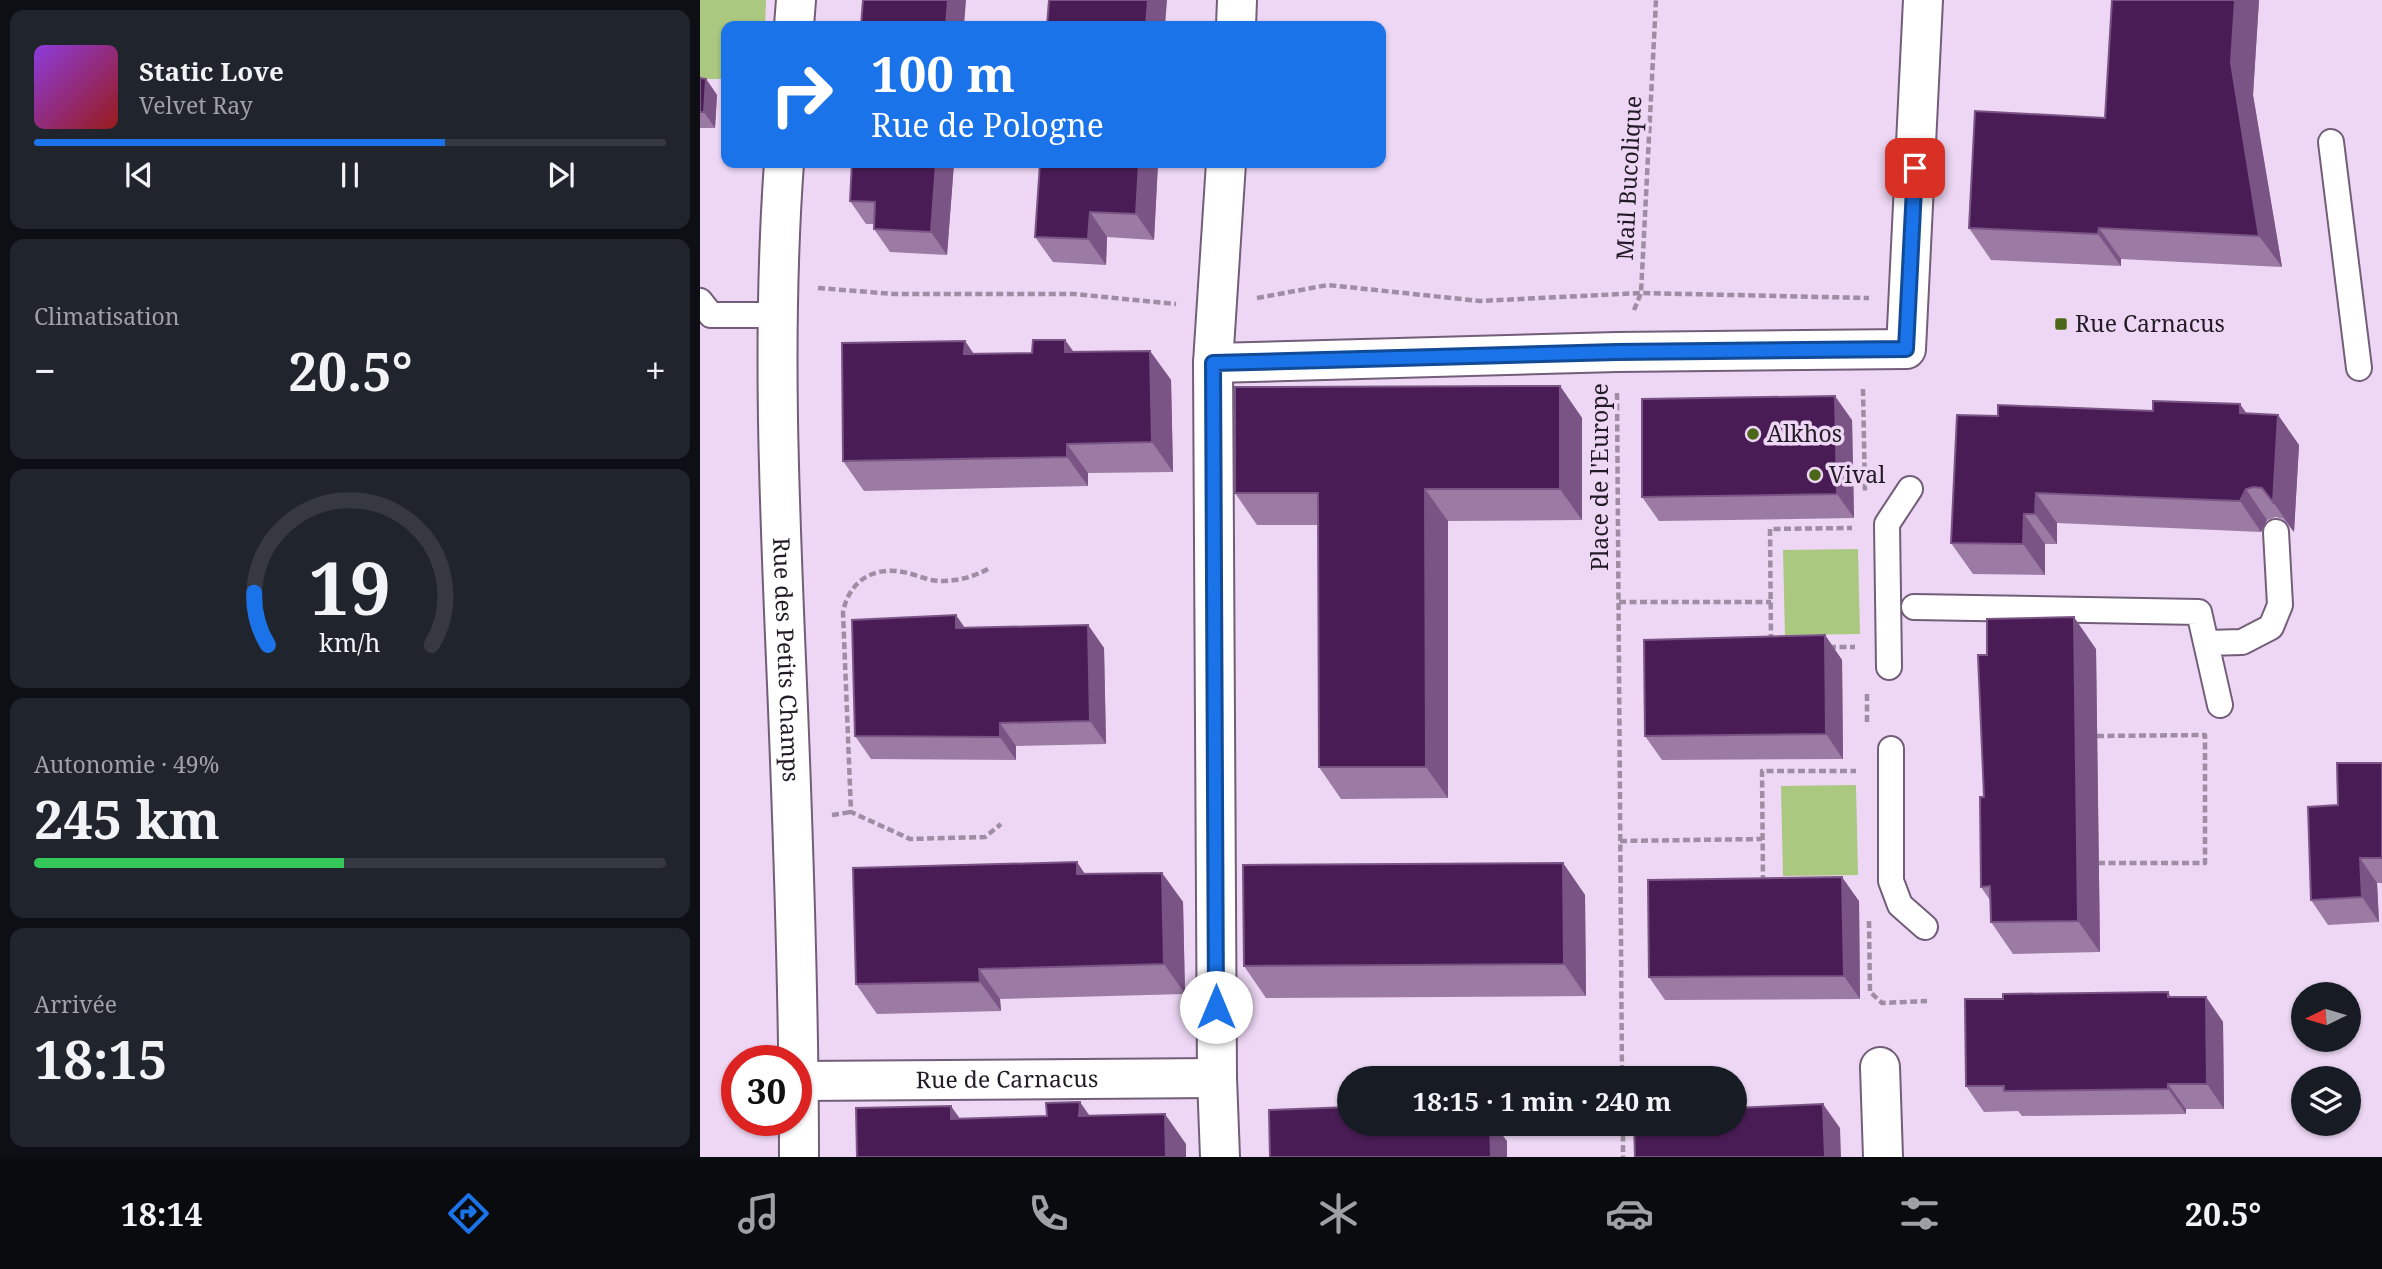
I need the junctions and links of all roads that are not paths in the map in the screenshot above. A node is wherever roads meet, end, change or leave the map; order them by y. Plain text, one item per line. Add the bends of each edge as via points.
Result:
1 (796, 0) edge
2 (1237, 0) edge
3 (1923, 0) edge
4 (794, 21) edge
5 (1236, 21) edge
6 (2332, 142) dead end
7 (784, 168) edge
8 (1226, 168) edge
9 (778, 300) junction
10 (700, 301) edge
11 (1213, 363) junction
12 (2359, 368) dead end
13 (1910, 489) dead end
14 (2276, 532) edge
15 (1914, 607) dead end
16 (2206, 643) junction
17 (1889, 667) dead end
18 (2220, 705) dead end
19 (1891, 749) dead end
20 (1925, 928) dead end
21 (799, 1045) edge
22 (1880, 1067) dead end
23 (1217, 1078) junction
24 (812, 1082) edge
25 (799, 1136) edge
26 (799, 1157) edge
27 (1220, 1157) edge
28 (1883, 1157) edge

1 - 4 street
2 - 5 street
3 - 11 street via 1906,349
6 - 12 lane
7 - 9 street, Rue des Petits Champs
8 - 11 street
9 - 10 lane via 711,315
9 - 21 street, Rue des Petits Champs via 777,444
11 - 23 street
13 - 17 lane via 1887,524
14 - 16 lane via 2280,605 2271,627 2242,642
15 - 16 lane via 2199,612
16 - 18 lane
19 - 20 lane via 1891,881 1900,905
22 - 28 street
23 - 24 street, Rue de Carnacus
23 - 27 street
25 - 26 street, Rue des Petits Champs

